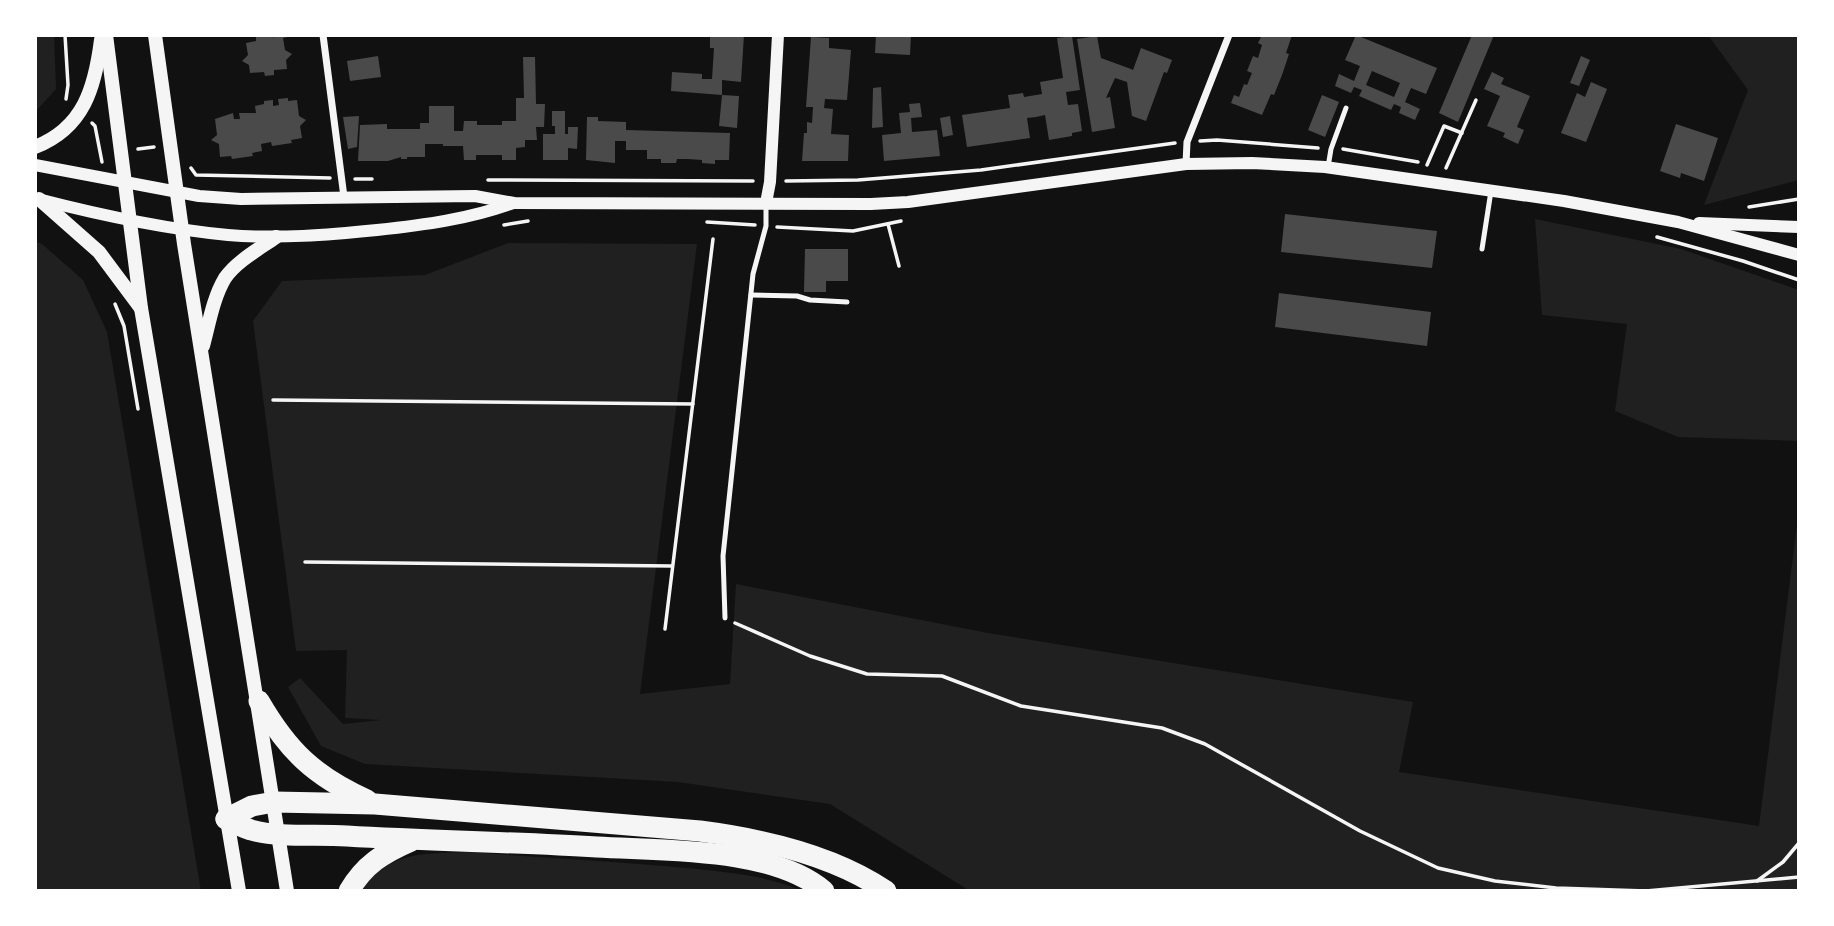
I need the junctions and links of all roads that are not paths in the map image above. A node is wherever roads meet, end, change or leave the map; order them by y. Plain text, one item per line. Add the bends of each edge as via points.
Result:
1 (104, 35) edge
2 (155, 35) edge
3 (323, 35) edge
4 (778, 35) edge
5 (1229, 35) edge
6 (1346, 108) dead end
7 (35, 147) edge
8 (1186, 164) junction
9 (35, 165) edge
10 (1328, 167) junction
11 (125, 183) junction
12 (1491, 191) junction
13 (177, 193) junction
14 (344, 197) junction
15 (37, 199) edge
16 (514, 203) junction
17 (766, 203) junction
18 (130, 220) junction
19 (1678, 222) junction
20 (1799, 227) edge
21 (182, 229) junction
22 (276, 237) junction
23 (1482, 249) dead end
24 (1799, 255) edge
25 (751, 295) junction
26 (847, 302) dead end
27 (141, 308) junction
28 (202, 350) junction
29 (726, 618) road end
30 (259, 701) junction
31 (274, 802) junction
32 (375, 804) junction
33 (226, 819) junction
34 (277, 833) junction
35 (414, 840) junction
36 (239, 891) edge
37 (287, 891) edge
38 (349, 891) edge
39 (824, 891) edge
40 (886, 891) edge

1 - 7 main road via 97,75 80,114 62,132
1 - 11 main road
2 - 13 main road
3 - 14 street
4 - 17 street
5 - 8 street via 1187,142
6 - 10 lane
8 - 10 street
8 - 17 street via 887,203
9 - 11 street
10 - 12 street
11 - 13 street
11 - 18 main road
12 - 19 street
12 - 23 lane
13 - 14 street via 241,199
13 - 21 main road
14 - 16 street via 475,196
15 - 18 street
15 - 27 main road via 99,252
16 - 17 street
16 - 22 street via 476,216 416,226
17 - 25 lane via 766,226
18 - 21 street
18 - 27 main road
19 - 20 street
19 - 24 street
21 - 22 street
21 - 28 main road
22 - 28 main road via 226,277
25 - 26 lane
25 - 29 lane via 723,556
27 - 33 main road
28 - 30 main road
30 - 31 main road
30 - 32 highway via 308,766 332,784
31 - 32 highway
31 - 33 highway via 252,806
31 - 34 main road
32 - 40 highway via 748,837 833,864
33 - 34 highway via 251,830
33 - 36 main road
34 - 35 highway
34 - 37 main road
35 - 38 highway via 375,859
35 - 39 highway via 697,853 775,865

